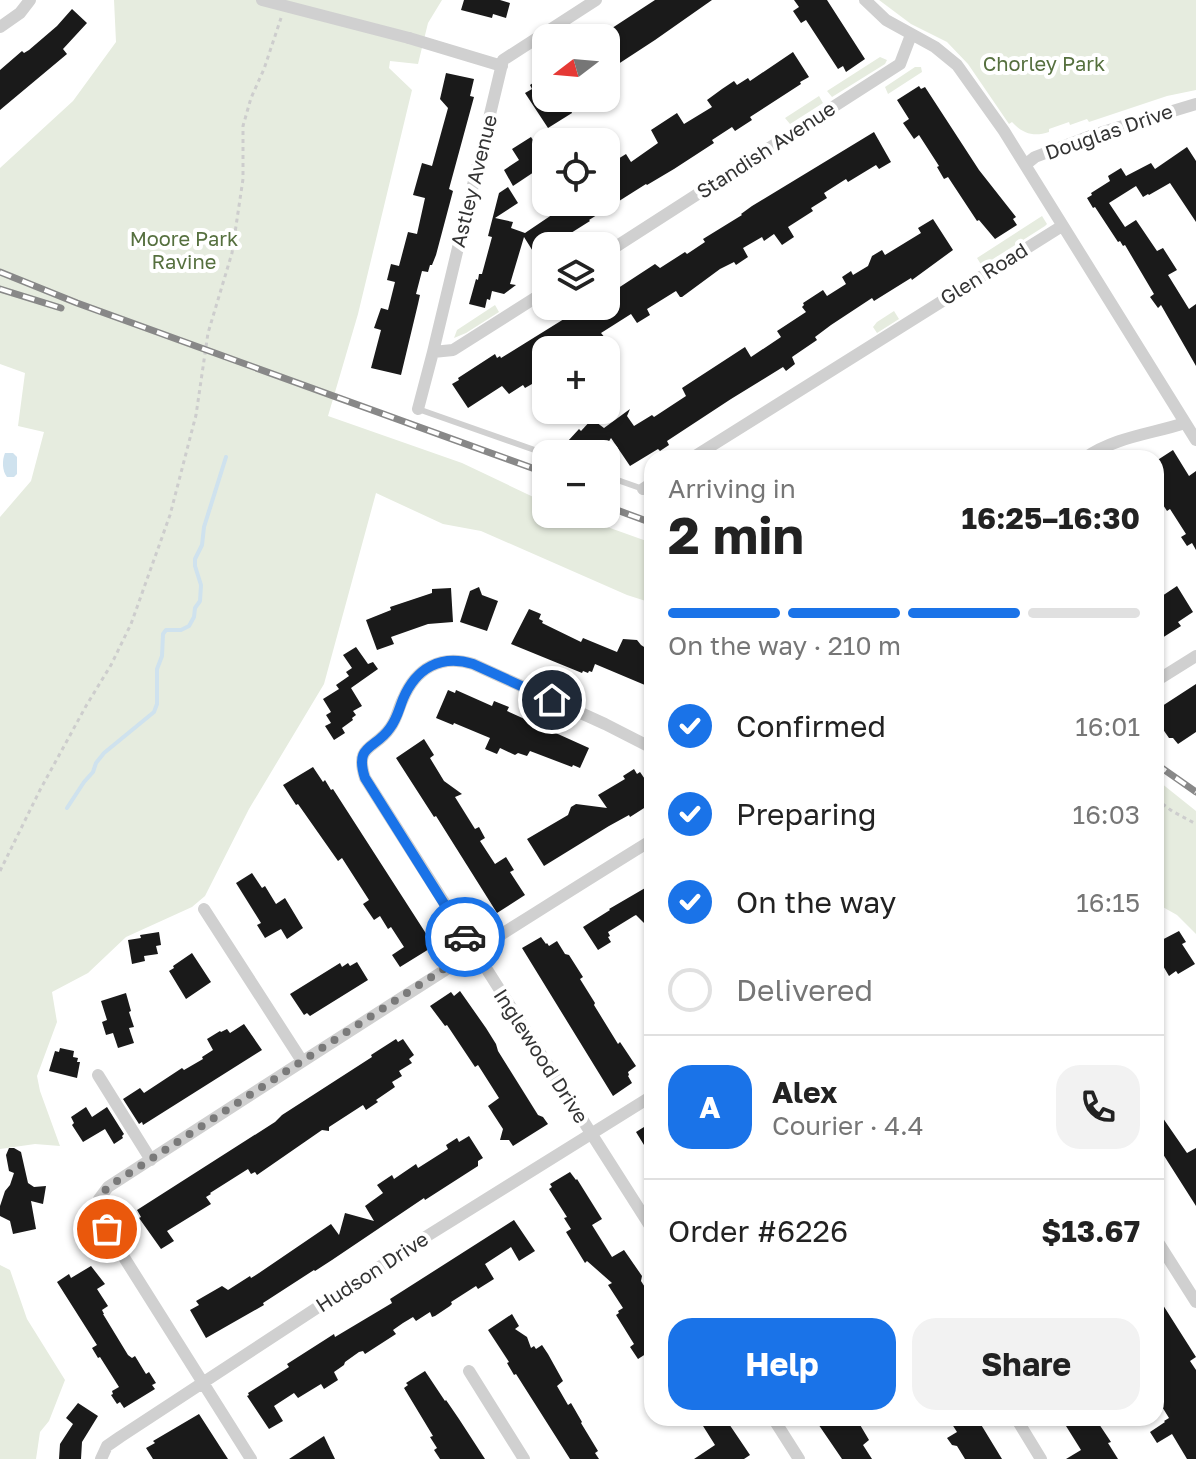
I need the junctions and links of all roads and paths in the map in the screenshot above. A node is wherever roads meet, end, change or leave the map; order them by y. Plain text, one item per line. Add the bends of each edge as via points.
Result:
1 (30, 0) edge
2 (262, 0) edge
3 (596, 0) edge
4 (865, 0) edge
5 (282, 14) dead end
6 (0, 27) edge
7 (911, 35) junction
8 (502, 66) junction
9 (1196, 104) edge
10 (1025, 165) junction
11 (1062, 226) junction
12 (620, 244) edge
13 (532, 300) edge
14 (433, 352) junction
15 (418, 409) joint
16 (1185, 423) junction
17 (1196, 440) edge
18 (532, 449) edge
19 (705, 450) edge
20 (1097, 450) edge
21 (620, 479) edge
22 (644, 485) edge
23 (1196, 656) edge
24 (1164, 676) edge
25 (644, 744) edge
26 (1164, 805) edge
27 (1196, 824) edge
28 (644, 845) edge
29 (0, 871) edge
30 (204, 909) dead end
31 (473, 950) junction
32 (302, 1061) junction
33 (98, 1075) dead end
34 (644, 1101) edge
35 (590, 1133) junction
36 (151, 1160) junction
37 (644, 1217) edge
38 (1164, 1252) edge
39 (1196, 1302) edge
40 (469, 1371) dead end
41 (203, 1383) junction
42 (778, 1426) edge
43 (1021, 1426) edge
44 (101, 1459) edge
45 (251, 1459) edge
46 (524, 1459) edge
47 (799, 1459) edge
48 (1041, 1459) edge

1 - 6 street
2 - 8 street, bridge
3 - 8 street via 503,60
4 - 7 street, Douglas Drive
5 - 29 path via 243,126 242,194 232,253 208,333 196,415 170,515 131,624
7 - 10 street, Douglas Drive via 957,65
7 - 12 street, Standish Avenue via 900,64
8 - 14 street, Astley Avenue
9 - 10 street, Douglas Drive via 1093,135
10 - 11 street, Douglas Drive
11 - 16 street
11 - 19 street, Glen Road
13 - 14 street via 453,350
14 - 15 street, Astley Avenue
15 - 18 lane
16 - 17 street
16 - 20 street
21 - 22 lane
23 - 24 street
25 - 31 street, Inglewood Drive via 473,664 451,659 418,676 390,728 366,750 361,765
26 - 27 path
28 - 31 street
30 - 32 street
31 - 32 street
31 - 35 street, Inglewood Drive
32 - 36 street
33 - 36 street
34 - 35 street, Hudson Drive
35 - 37 street, Inglewood Drive
35 - 41 street, Hudson Drive
36 - 41 street via 108,1187 98,1211
38 - 39 street
40 - 46 street
41 - 44 street, Hudson Drive via 107,1446
41 - 45 street
42 - 47 street
43 - 48 street

